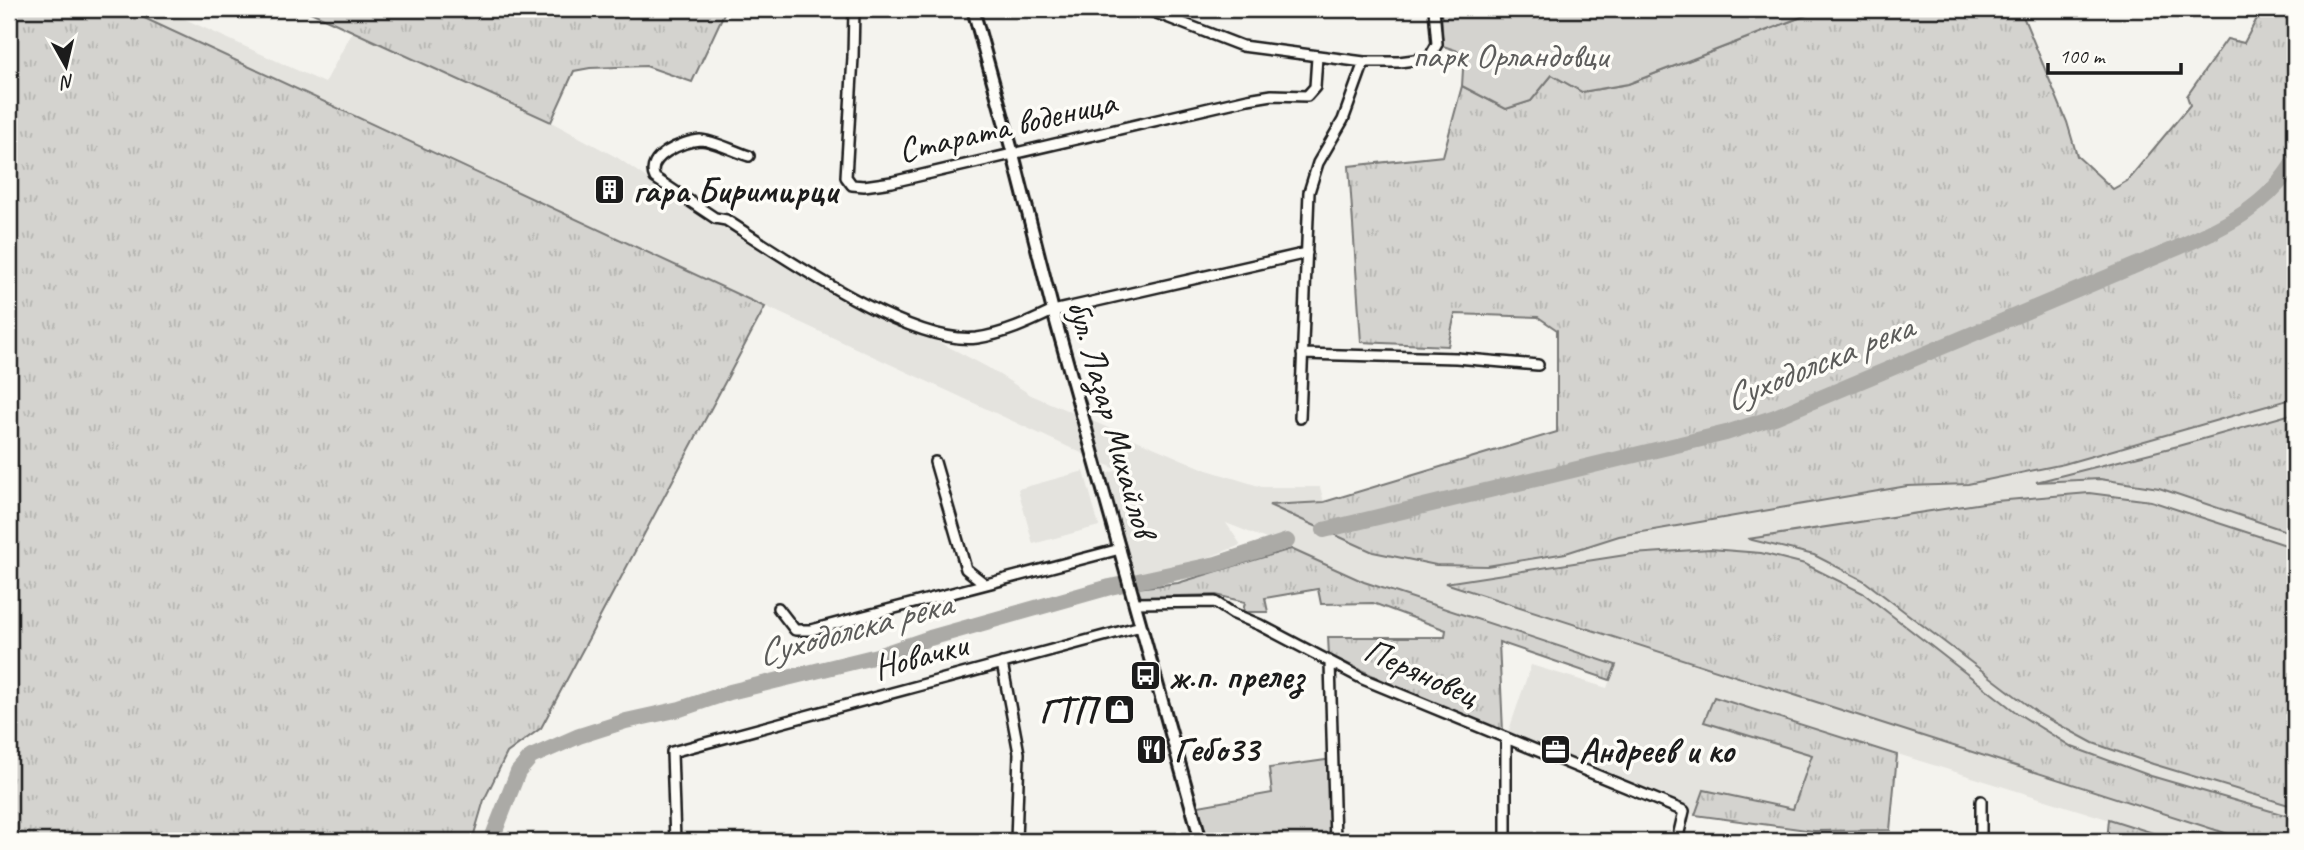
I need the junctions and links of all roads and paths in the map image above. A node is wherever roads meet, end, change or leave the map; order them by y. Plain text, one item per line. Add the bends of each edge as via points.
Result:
1 (854, 9) edge
2 (973, 9) edge
3 (1146, 9) edge
4 (1434, 9) edge
5 (1317, 57) junction
6 (1364, 62) junction
7 (1013, 154) junction
8 (748, 156) dead end
9 (1307, 253) junction
10 (1053, 311) junction
11 (1302, 354) junction
12 (1538, 365) dead end
13 (1300, 418) dead end
14 (935, 462) dead end
15 (1120, 549) junction
16 (985, 584) junction
17 (1134, 601) junction
18 (778, 608) dead end
19 (1141, 626) junction
20 (1329, 662) junction
21 (1002, 663) junction
22 (1506, 739) junction
23 (1981, 801) dead end
24 (675, 841) edge
25 (1016, 841) edge
26 (1200, 841) edge
27 (1335, 841) edge
28 (1506, 841) edge
29 (1677, 841) edge
30 (1981, 841) edge

1 - 7 street, Старата воденица via 846,177 852,185 892,182
2 - 7 street, бул. Лазар Михайлов
3 - 5 street via 1242,46
4 - 6 street via 1437,44 1429,58
5 - 6 street
5 - 7 street, Старата воденица via 1315,87 1307,96 1248,99
6 - 9 street via 1309,192
7 - 10 street, бул. Лазар Михайлов
8 - 10 street via 702,140 657,158 652,172 716,218 860,302 914,326 949,337 976,338 1019,328
9 - 10 street
9 - 11 street
10 - 15 street, бул. Лазар Михайлов
11 - 12 street
11 - 13 street
14 - 16 street via 966,569
15 - 16 street, Новачки
15 - 17 street, бул. Лазар Михайлов
16 - 18 street, Новачки via 811,630 795,630
17 - 19 street, бул. Лазар Михайлов
17 - 20 street, Перяновец via 1215,602
19 - 21 street, Новачки
19 - 26 street, бул. Лазар Михайлов
20 - 22 street, Перяновец
20 - 27 street
21 - 24 street, Новачки via 672,752
21 - 25 street via 1019,753
22 - 28 street
22 - 29 street, Перяновец via 1684,811
23 - 30 street

